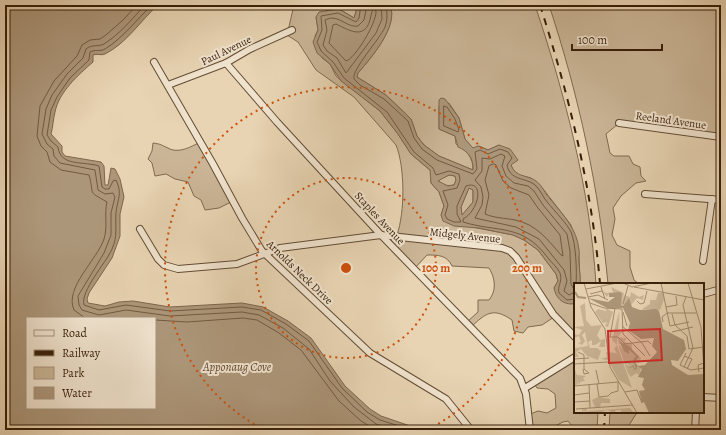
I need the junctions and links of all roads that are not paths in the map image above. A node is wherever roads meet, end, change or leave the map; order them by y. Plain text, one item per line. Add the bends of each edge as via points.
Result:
1 (292, 30) dead end
2 (154, 62) dead end
3 (226, 63) junction
4 (168, 85) junction
5 (619, 123) dead end
6 (721, 137) edge
7 (645, 194) dead end
8 (712, 199) junction
9 (721, 200) edge
10 (140, 229) dead end
11 (381, 235) junction
12 (265, 254) junction
13 (703, 261) dead end
14 (721, 289) edge
15 (704, 294) edge
16 (574, 336) edge
17 (574, 358) edge
18 (524, 388) junction
19 (704, 398) edge
20 (721, 398) edge
21 (696, 413) edge
22 (471, 430) edge
23 (530, 430) edge
24 (695, 430) edge

1 - 3 street, Paul Avenue via 250,48
2 - 4 street, Arnolds Neck Drive
3 - 4 street, Paul Avenue
3 - 11 street, Staples Avenue
4 - 12 street, Arnolds Neck Drive via 242,218
5 - 6 street, Reeland Avenue
7 - 8 street
8 - 9 street
8 - 13 street
10 - 12 street, Midgely Avenue via 158,259 164,265 173,268 237,264
11 - 12 street, Midgely Avenue via 287,247
11 - 16 street, Midgely Avenue via 479,244 510,251 559,322
11 - 18 street, Staples Avenue via 499,355 520,378
12 - 22 street, Arnolds Neck Drive via 370,353 446,399
14 - 15 street
17 - 18 street
18 - 23 street, Staples Avenue
19 - 20 street
21 - 24 street

